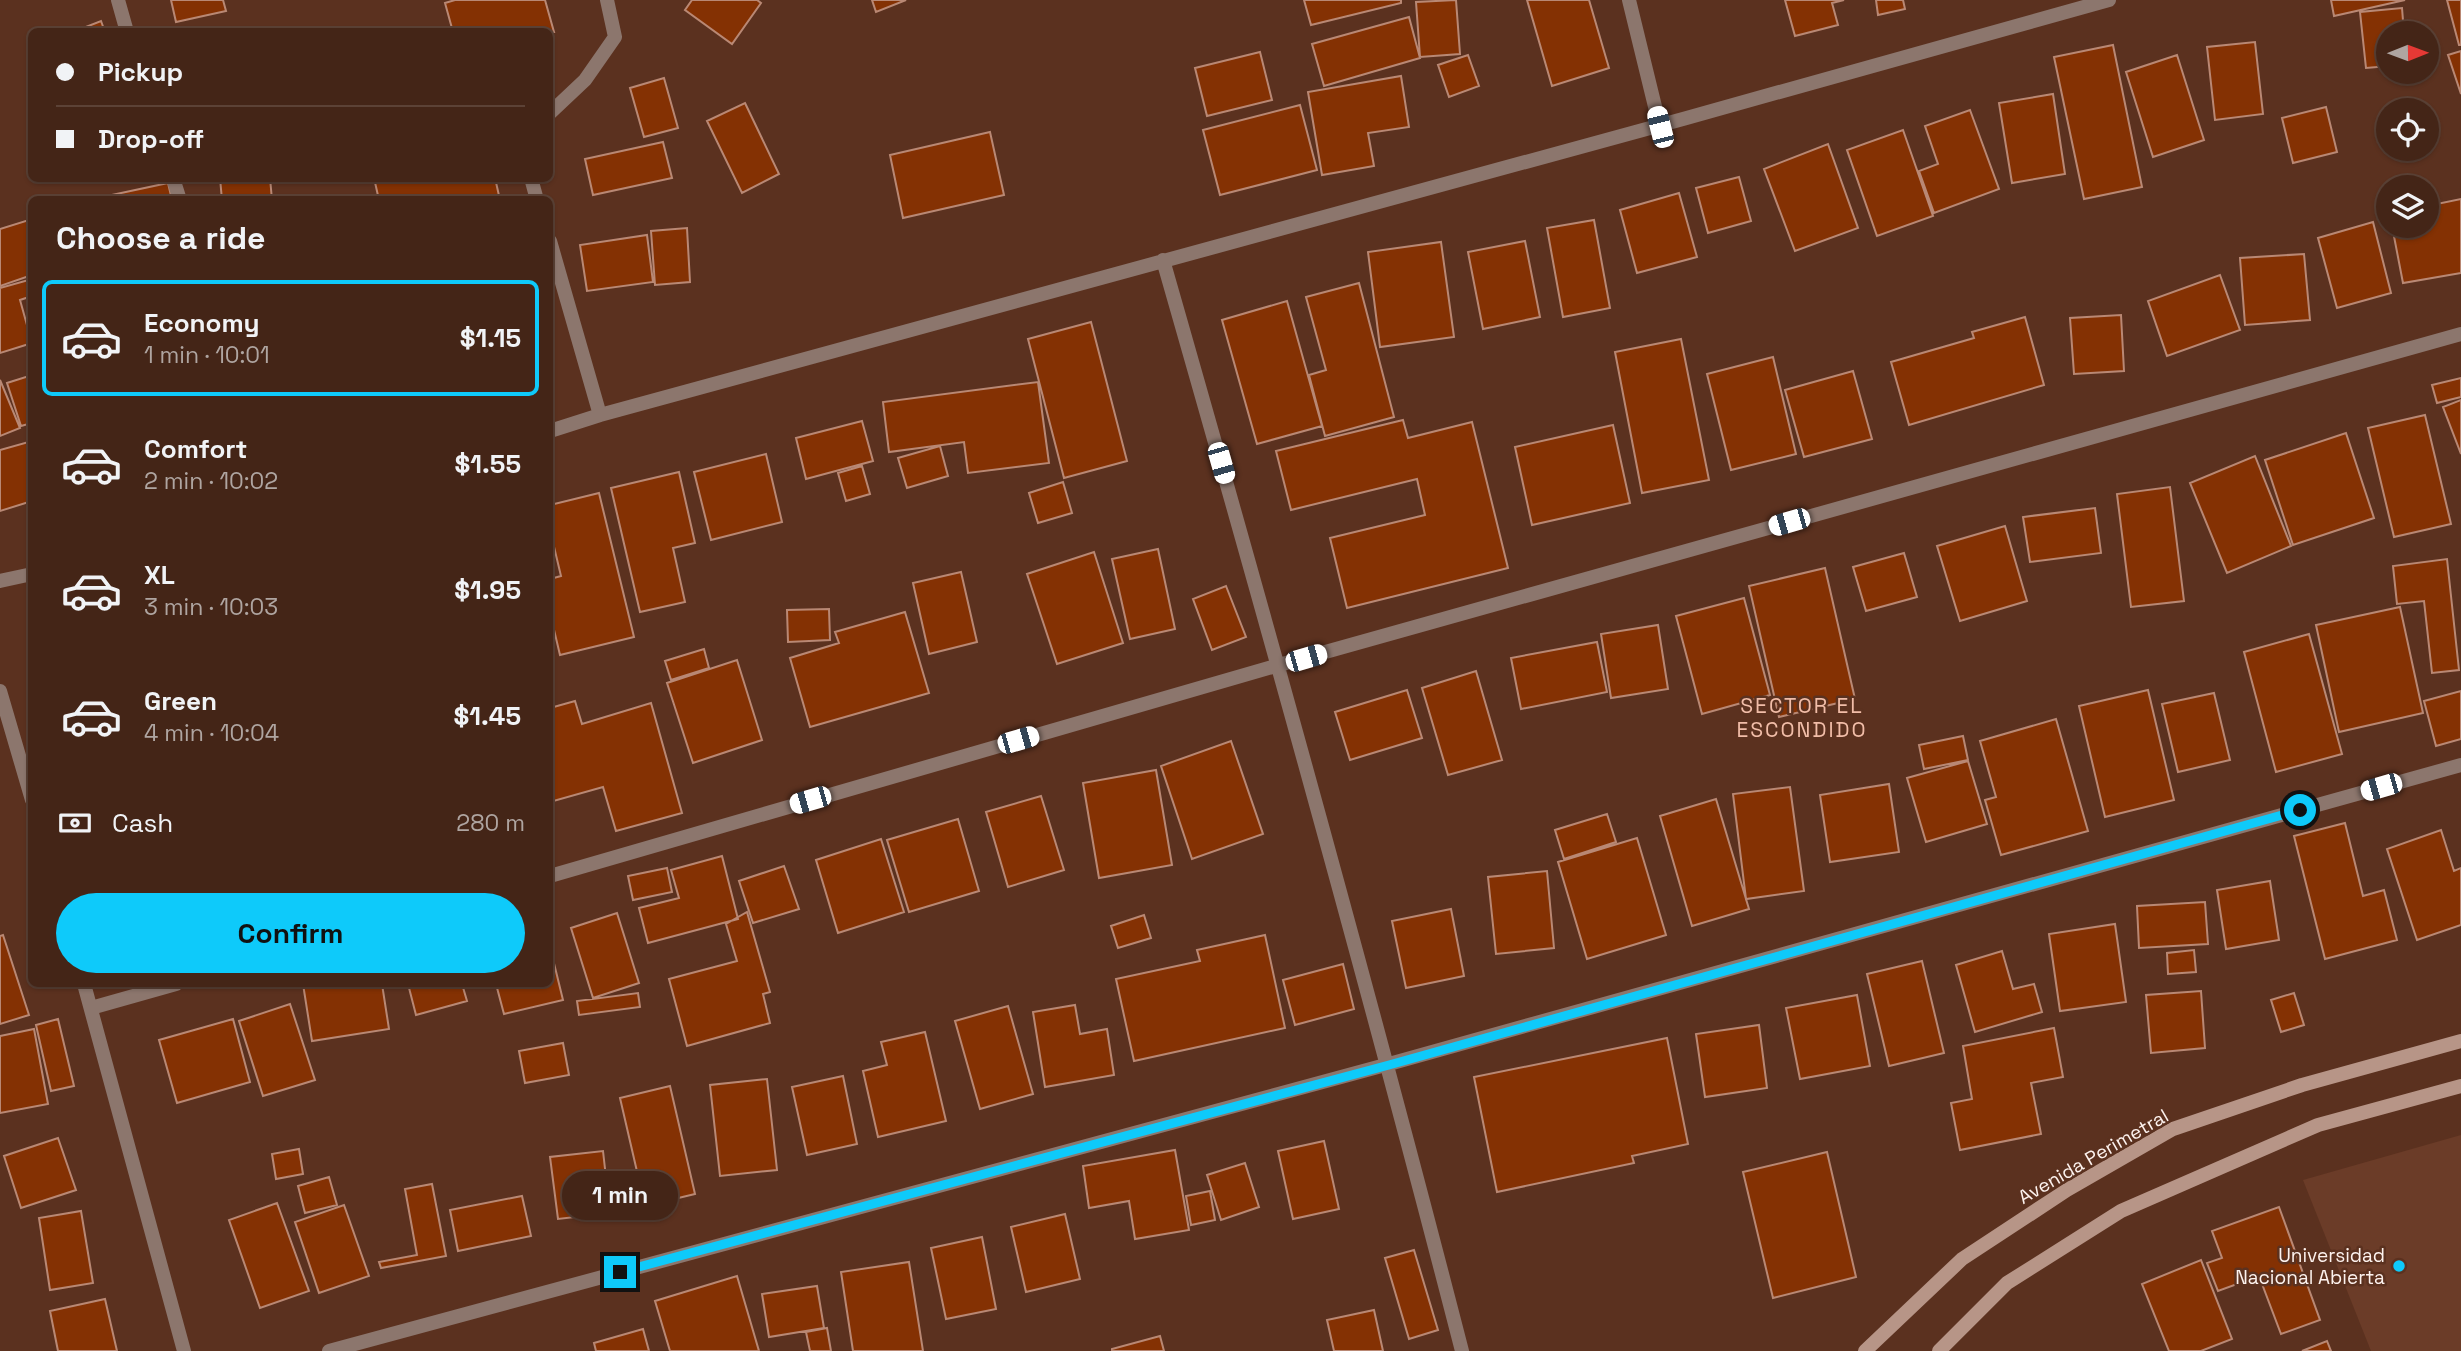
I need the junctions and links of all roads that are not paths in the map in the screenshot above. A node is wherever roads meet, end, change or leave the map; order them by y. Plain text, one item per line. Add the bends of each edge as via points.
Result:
1 (118, 0) edge
2 (607, 0) edge
3 (1629, 0) edge
4 (2109, 0) edge
5 (126, 28) edge
6 (553, 110) edge
7 (1660, 127) junction
8 (553, 251) edge
9 (1163, 261) junction
10 (2461, 334) edge
11 (600, 415) junction
12 (553, 430) edge
13 (28, 575) edge
14 (0, 582) edge
15 (1279, 665) junction
16 (0, 691) edge
17 (2461, 765) edge
18 (28, 786) edge
19 (553, 875) edge
20 (85, 987) edge
21 (165, 987) edge
22 (91, 1008) junction
23 (2461, 1041) edge
24 (1389, 1065) junction
25 (2461, 1086) edge
26 (184, 1351) edge
27 (329, 1351) edge
28 (1462, 1351) edge
29 (1865, 1351) edge
30 (1939, 1351) edge

1 - 5 street
2 - 6 street via 615,37 585,79
3 - 7 street
4 - 7 street
7 - 9 street
8 - 11 street
9 - 11 street
9 - 15 street
10 - 15 street
11 - 12 street
13 - 14 street
15 - 19 street
15 - 24 street
16 - 18 street
17 - 24 street
20 - 22 street
21 - 22 street
22 - 26 street
23 - 29 main road, Avenida Perimetral via 2302,1085 2173,1129 2067,1190 1962,1259
24 - 27 street
24 - 28 street
25 - 30 main road via 2318,1125 2121,1211 2007,1283

